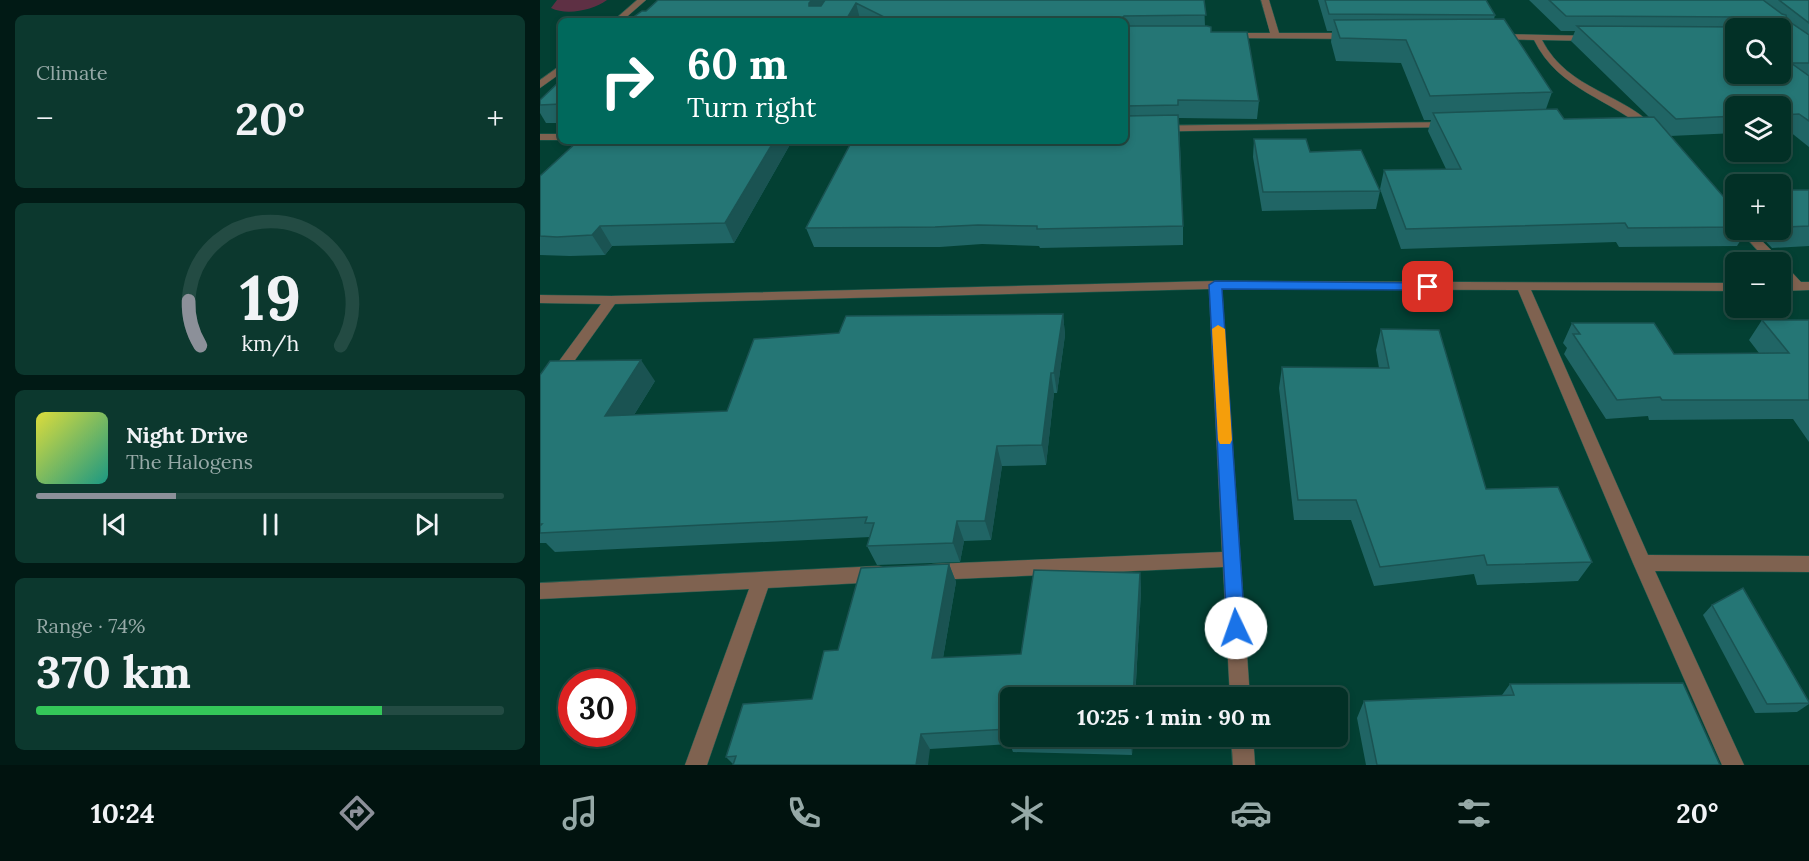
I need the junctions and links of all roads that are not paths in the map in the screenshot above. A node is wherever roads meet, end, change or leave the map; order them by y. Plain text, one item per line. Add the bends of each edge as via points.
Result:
1 (642, 0) edge
2 (1265, 0) edge
3 (621, 18) edge
4 (1217, 36) edge
5 (1275, 36) junction
6 (1359, 36) edge
7 (1490, 37) edge
8 (1537, 38) junction
9 (1607, 38) edge
10 (558, 70) edge
11 (540, 85) edge
12 (1642, 119) junction
13 (1619, 120) edge
14 (1455, 124) edge
15 (1128, 129) edge
16 (540, 137) edge
17 (558, 137) edge
18 (1665, 144) edge
19 (1754, 240) edge
20 (1765, 252) edge
21 (1791, 277) edge
22 (1215, 285) junction
23 (1803, 286) edge
24 (1523, 287) junction
25 (1725, 287) edge
26 (540, 299) edge
27 (611, 300) junction
28 (540, 398) edge
29 (1233, 559) junction
30 (1642, 563) junction
31 (1809, 564) edge
32 (915, 573) edge
33 (892, 574) edge
34 (762, 579) junction
35 (540, 591) edge
36 (1239, 687) edge
37 (1243, 747) edge
38 (696, 765) edge
39 (1244, 765) edge
40 (1733, 765) edge

1 - 3 street
2 - 5 street
4 - 5 street
5 - 6 street
7 - 8 street
8 - 9 street
8 - 12 street via 1550,63 1593,94
10 - 11 street
12 - 13 street
12 - 18 street
14 - 15 street
16 - 17 street
19 - 20 street
21 - 23 street
22 - 24 street
22 - 27 street
22 - 29 street
24 - 25 street
24 - 30 street
26 - 27 street
27 - 28 street
29 - 32 street
29 - 36 street
30 - 31 street
30 - 40 street
33 - 34 street
34 - 35 street
34 - 38 street
37 - 39 street

